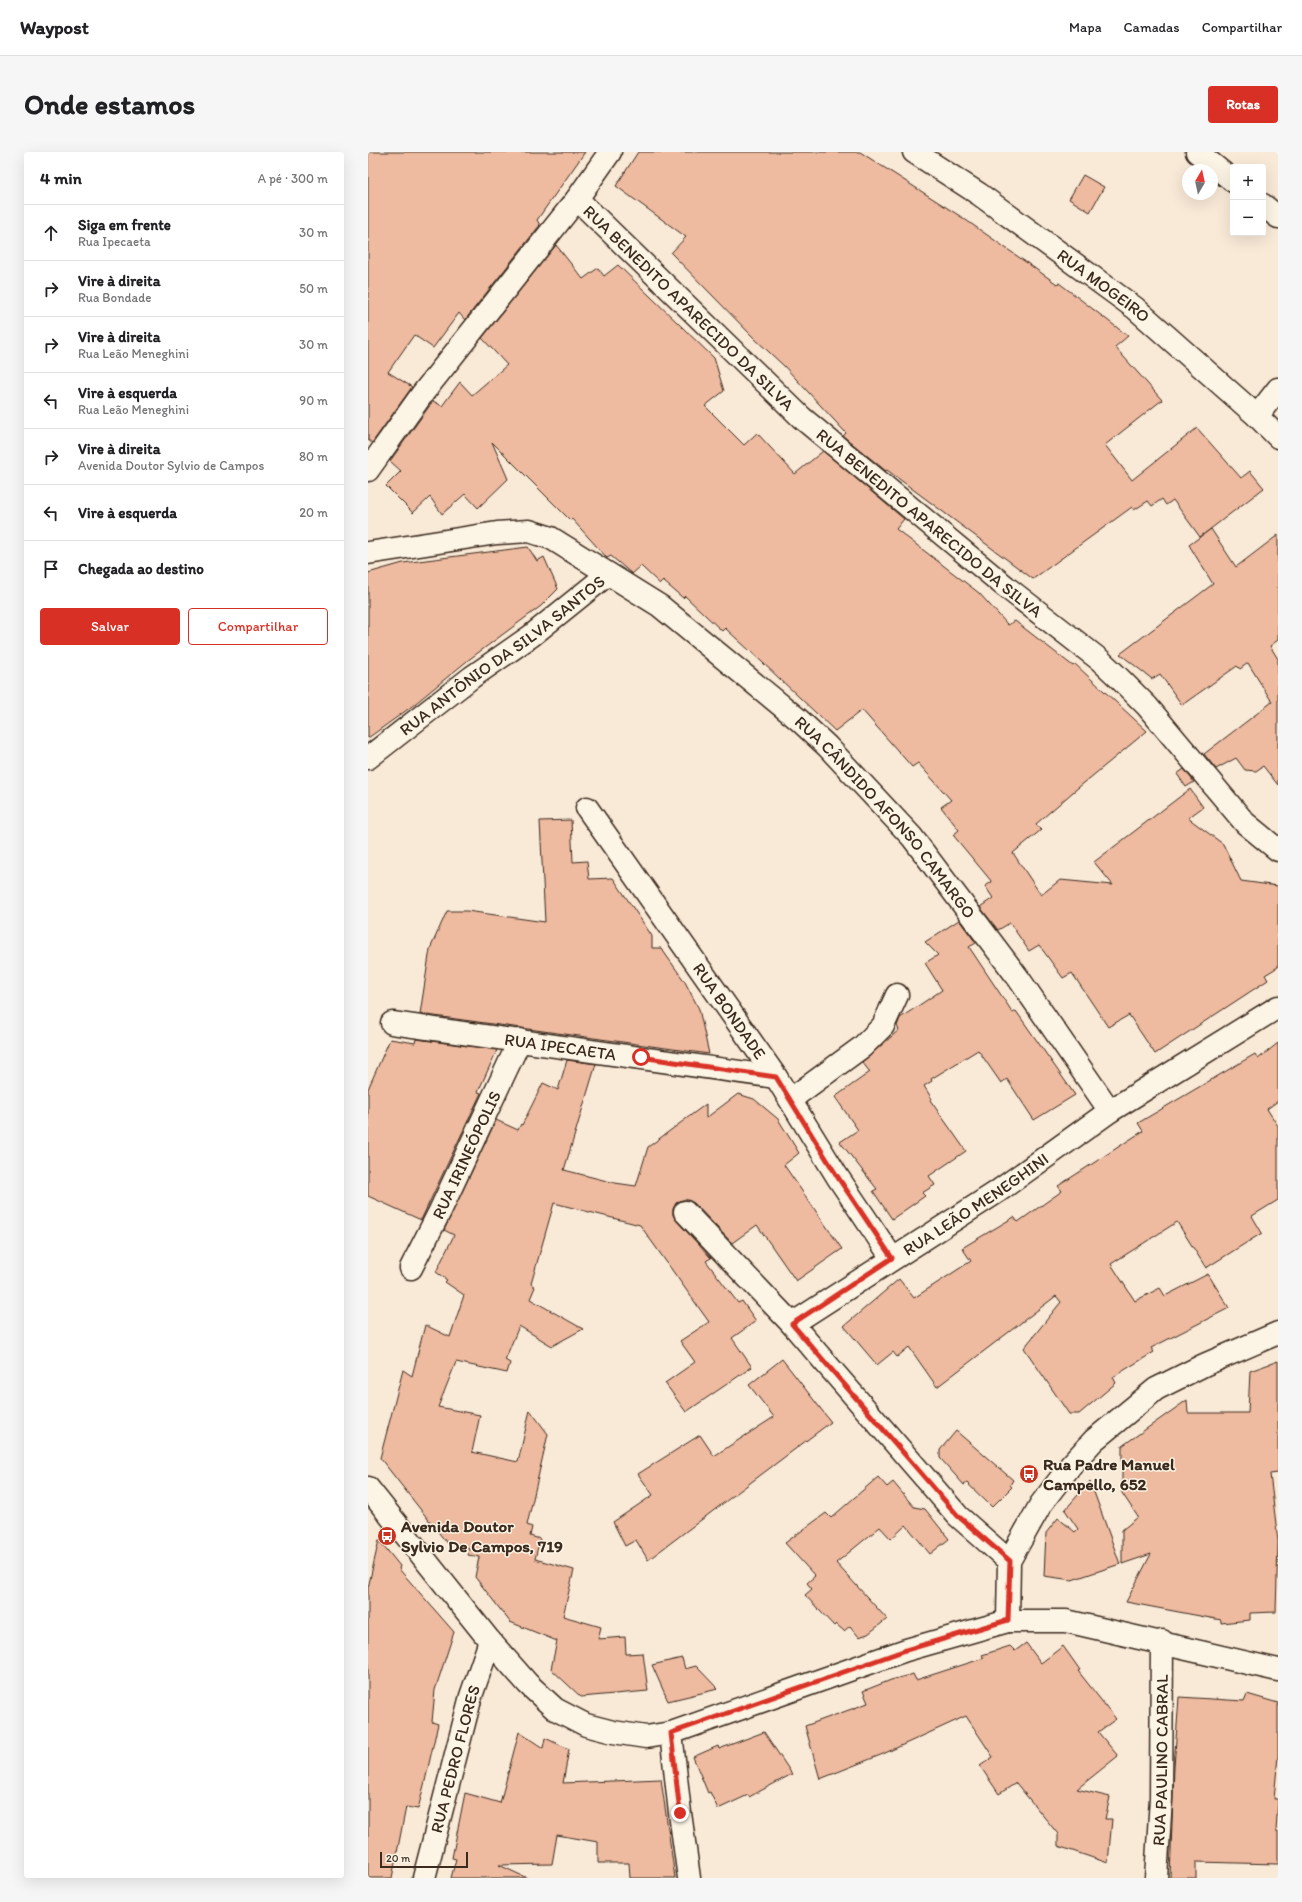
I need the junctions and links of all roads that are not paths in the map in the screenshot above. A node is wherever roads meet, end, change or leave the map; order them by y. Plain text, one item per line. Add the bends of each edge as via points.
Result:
1 (610, 152) edge
2 (914, 152) edge
3 (1198, 152) edge
4 (1230, 179) edge
5 (578, 199) junction
6 (1266, 207) edge
7 (1278, 217) edge
8 (1278, 389) edge
9 (1257, 416) junction
10 (1278, 438) edge
11 (368, 470) edge
12 (368, 553) edge
13 (608, 574) junction
14 (368, 758) edge
15 (587, 808) dead end
16 (1278, 850) edge
17 (897, 995) dead end
18 (1278, 1007) edge
19 (392, 1023) dead end
20 (520, 1040) junction
21 (776, 1077) junction
22 (791, 1099) junction
23 (1110, 1111) junction
24 (685, 1212) dead end
25 (892, 1258) junction
26 (411, 1268) dead end
27 (792, 1324) junction
28 (1278, 1333) edge
29 (368, 1488) edge
30 (1010, 1561) junction
31 (1008, 1620) junction
32 (490, 1640) junction
33 (1162, 1641) junction
34 (1278, 1670) edge
35 (671, 1733) junction
36 (424, 1878) edge
37 (689, 1878) edge
38 (1156, 1878) edge

1 - 5 street
2 - 9 street, RUA MOGEIRO via 979,194 1135,308
3 - 4 street
5 - 11 street via 423,393
5 - 16 street, RUA BENEDITO APARECIDO DA SILVA via 802,418 1006,587 1100,660 1147,706 1245,822
6 - 7 street
8 - 9 street
9 - 10 street, RUA MOGEIRO
12 - 13 street, RUA ANTÔNIO DA SILVA SANTOS via 497,533 528,531 551,538
13 - 14 street, RUA ANTÔNIO DA SILVA SANTOS via 531,636 472,677
13 - 23 street, RUA CÂNDIDO AFONSO CAMARGO via 660,606 800,720 827,746 924,852 1019,979
15 - 21 street, RUA BONDADE
17 - 22 street via 884,1026 862,1047
18 - 23 street, RUA LEÃO MENEGHINI
19 - 20 street, RUA IPECAETA
20 - 21 street, RUA IPECAETA
20 - 26 street, RUA IRINEÓPOLIS
21 - 22 street, RUA BONDADE
22 - 25 street, RUA BONDADE via 837,1176
23 - 25 street, RUA LEÃO MENEGHINI via 997,1192
24 - 27 street
25 - 27 street, RUA LEÃO MENEGHINI
27 - 30 street via 958,1516
28 - 30 street via 1156,1389 1094,1440 1041,1504
29 - 32 street
30 - 31 street
31 - 33 street via 1066,1621
31 - 35 street via 906,1650
32 - 35 street via 528,1684 555,1709 586,1725 646,1737
32 - 36 street, RUA PEDRO FLORES via 472,1696
33 - 34 street
33 - 38 street, RUA PAULINO CABRAL via 1161,1798
35 - 37 street

